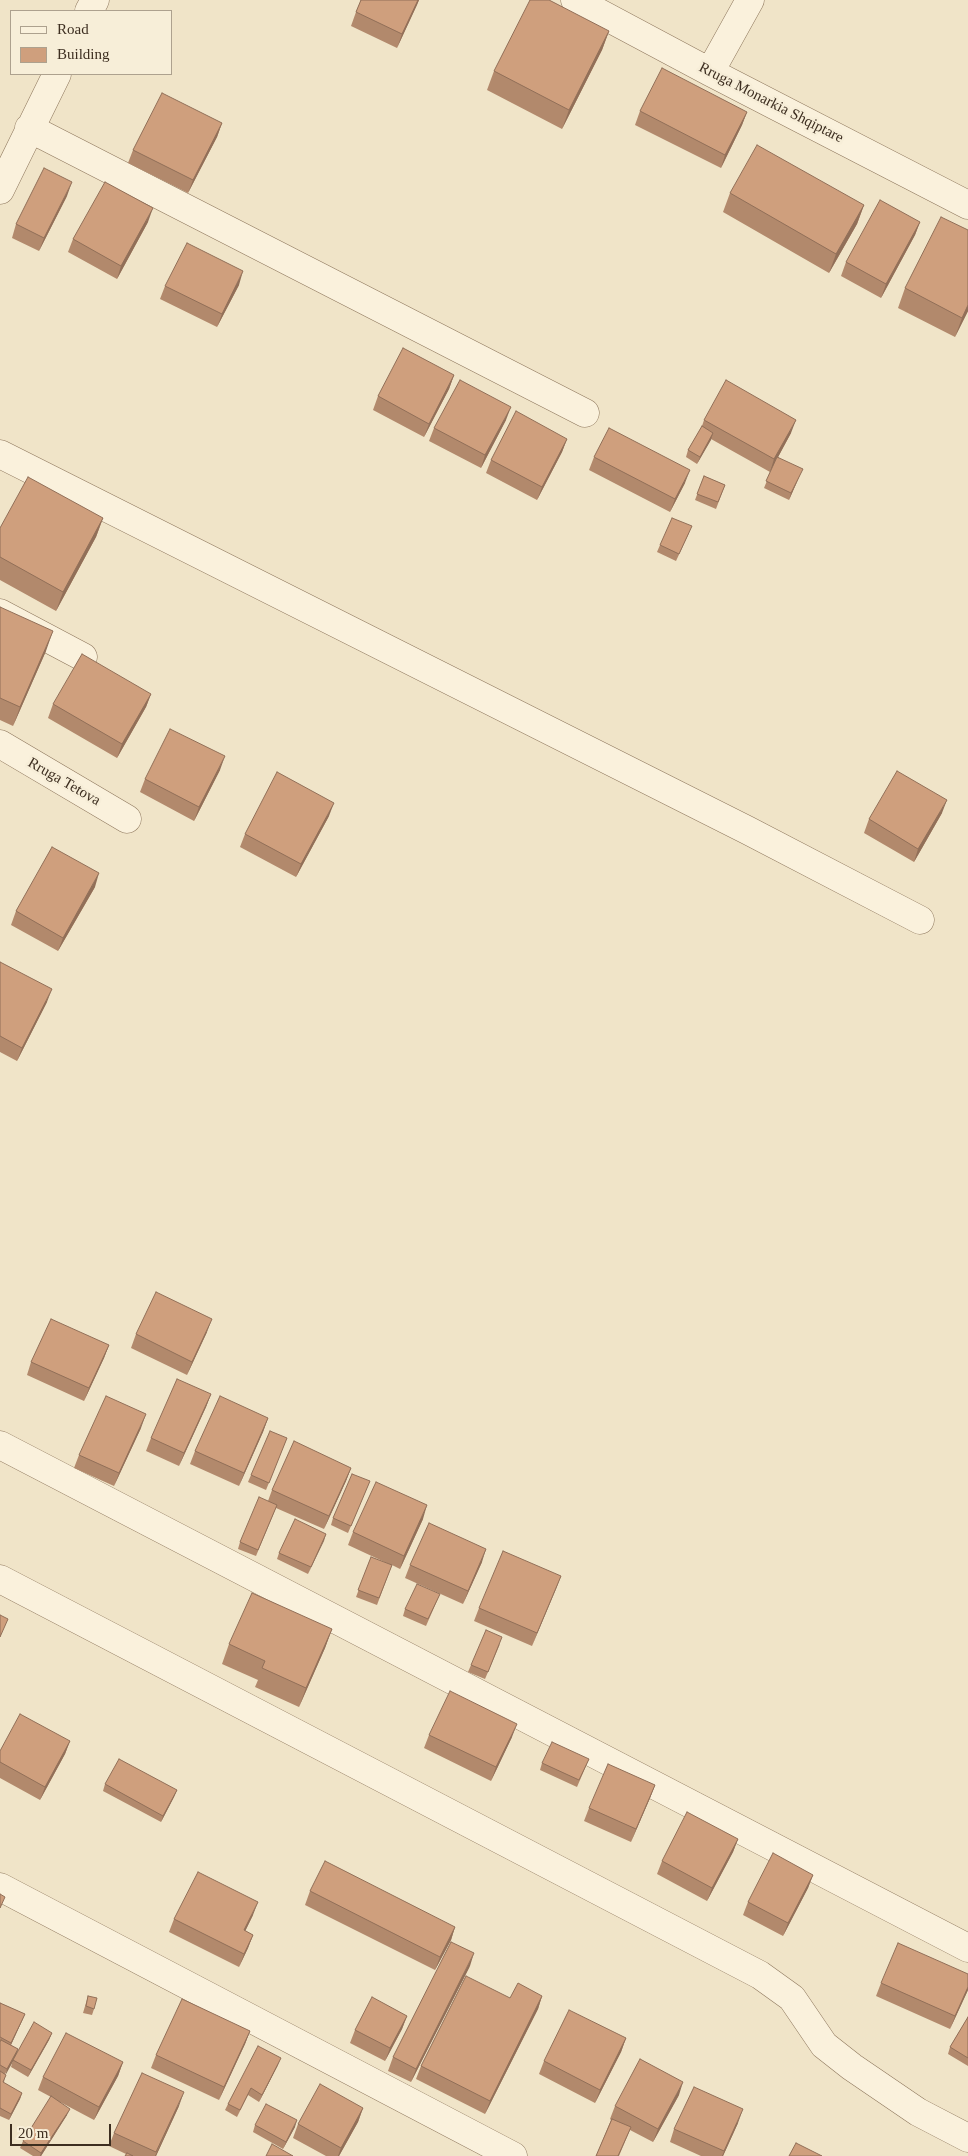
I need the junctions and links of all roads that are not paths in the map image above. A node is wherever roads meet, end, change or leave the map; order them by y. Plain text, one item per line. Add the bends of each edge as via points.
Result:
1 (575, 0) edge
2 (750, 0) edge
3 (710, 72) junction
4 (56, 75) edge
5 (29, 128) junction
6 (0, 190) edge
7 (968, 205) edge
8 (586, 413) dead end
9 (0, 454) edge
10 (0, 613) edge
11 (83, 657) edge
12 (0, 744) edge
13 (127, 819) dead end
14 (920, 920) dead end
15 (0, 1445) edge
16 (0, 1579) edge
17 (0, 1888) edge
18 (968, 1948) edge
19 (968, 2138) edge
20 (513, 2156) edge

1 - 3 street, Rruga Monarkia Shqiptare
2 - 3 street
3 - 7 street, Rruga Monarkia Shqiptare
4 - 5 street
5 - 6 street
5 - 8 street
9 - 14 street
10 - 11 street
12 - 13 street, Rruga Tetova
15 - 18 street
16 - 19 street via 760,1975 792,1998 824,2045 852,2067 918,2112
17 - 20 street

